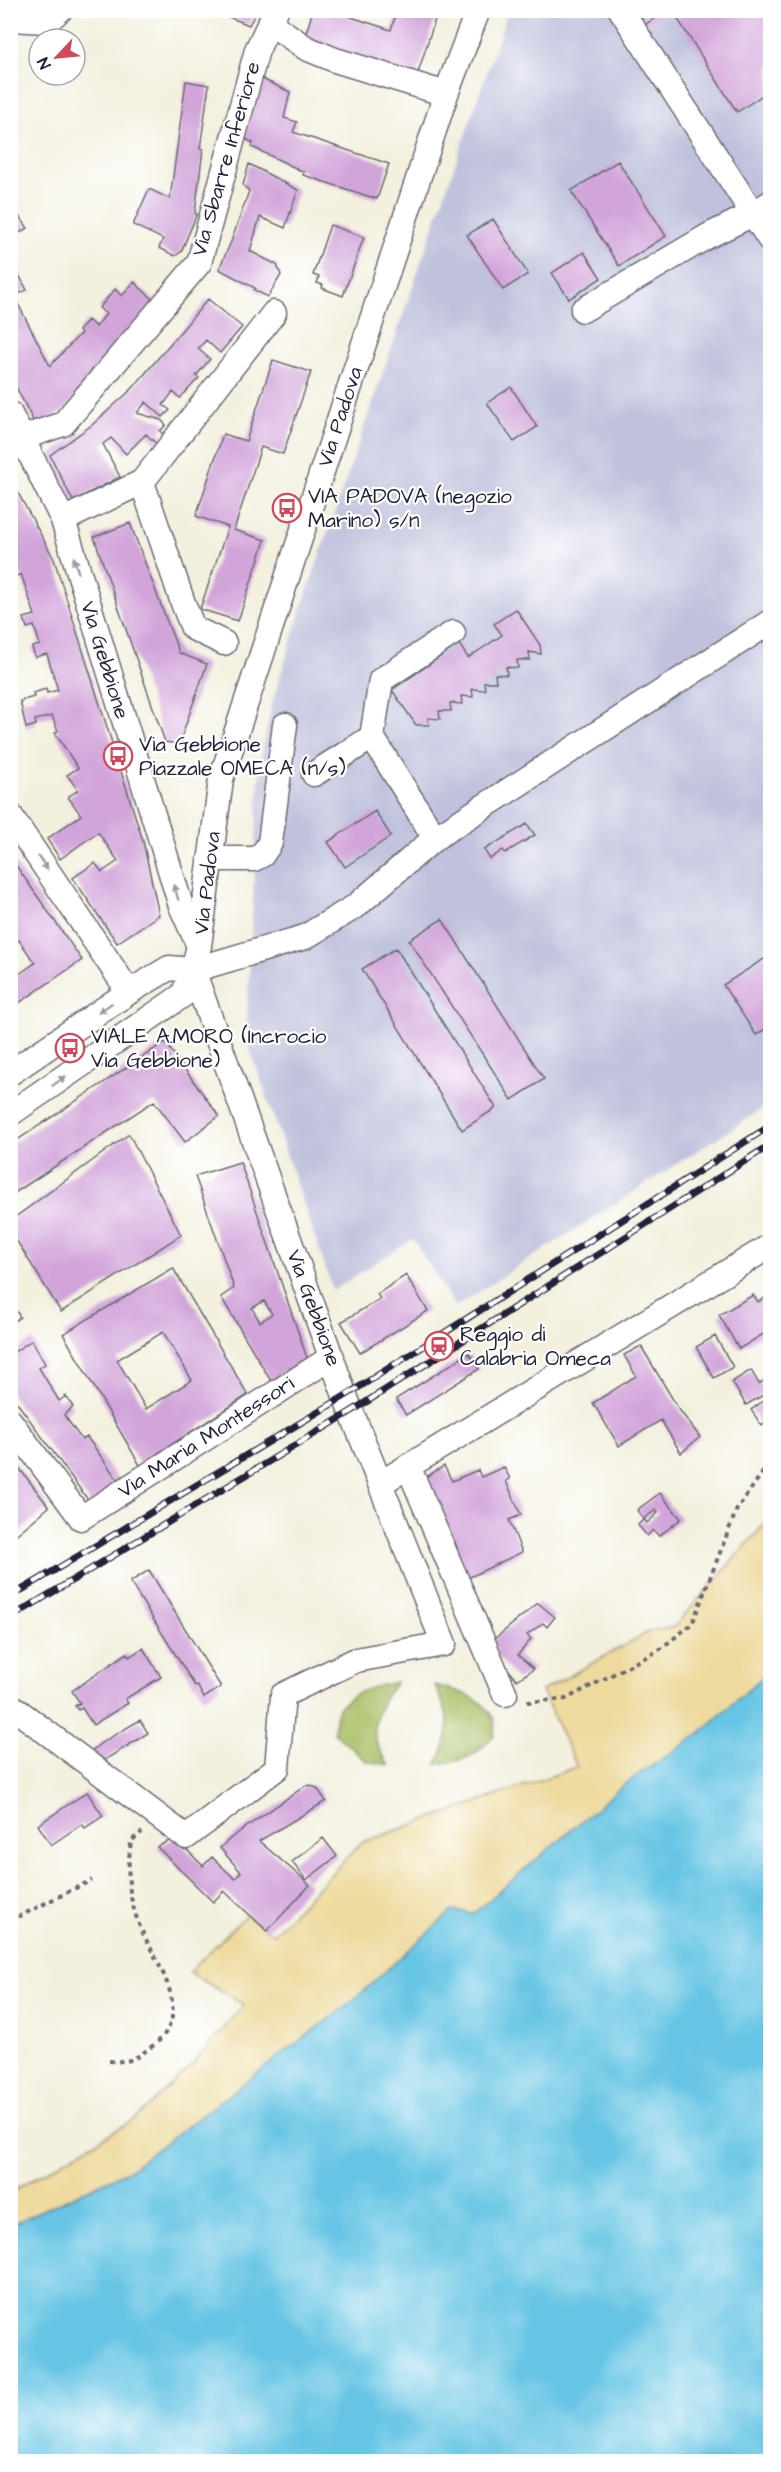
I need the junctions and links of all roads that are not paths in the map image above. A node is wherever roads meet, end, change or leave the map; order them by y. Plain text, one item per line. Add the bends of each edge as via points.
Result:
1 (60, 10) edge
2 (478, 10) edge
3 (621, 10) edge
4 (273, 17) edge
5 (10, 19) edge
6 (446, 94) junction
7 (762, 209) edge
8 (771, 240) edge
9 (583, 310) dead end
10 (274, 313) dead end
11 (10, 414) edge
12 (17, 440) edge
13 (142, 482) junction
14 (63, 520) junction
15 (771, 622) edge
16 (453, 633) dead end
17 (224, 644) dead end
18 (285, 725) dead end
19 (372, 737) junction
20 (314, 774) dead end
21 (10, 815) edge
22 (435, 838) junction
23 (210, 859) junction
24 (199, 946) junction
25 (193, 970) junction
26 (129, 992) junction
27 (13, 1067) edge
28 (10, 1114) edge
29 (771, 1246) edge
30 (332, 1357) junction
31 (10, 1421) edge
32 (408, 1466) junction
33 (381, 1483) junction
34 (505, 1694) road end
35 (10, 1704) edge

1 - 5 street via 47,21
2 - 6 street, Via Padova
3 - 7 street
4 - 6 street via 306,48
4 - 12 street, Via Sbarre Inferiore via 257,50 198,263 63,424
6 - 23 street, Via Padova via 222,779
7 - 8 street
7 - 9 street via 708,236
10 - 13 street
11 - 12 street, Via Gebbione
12 - 14 street, Via Gebbione
13 - 14 street
13 - 17 street via 193,628
24 -> 14 street, Via Gebbione via 181,906
15 - 22 street
16 - 19 street via 381,680
18 - 23 street via 270,843 254,859
19 - 20 street
19 - 22 street
21 -> 26 street
22 - 25 street via 356,906 305,937
23 - 24 street, Via Padova
24 - 25 street, Via Padova
25 - 26 street via 169,968
28 -> 25 street, Via Padova via 183,995
25 - 30 street, Via Gebbione
26 -> 27 street
29 - 32 street
30 - 31 street, Via Maria Montessori via 81,1518
30 - 33 street, Via Gebbione
32 - 33 street
32 - 34 street
33 - 35 street, Via Gebbione via 444,1644 356,1660 283,1695 278,1768 186,1837

